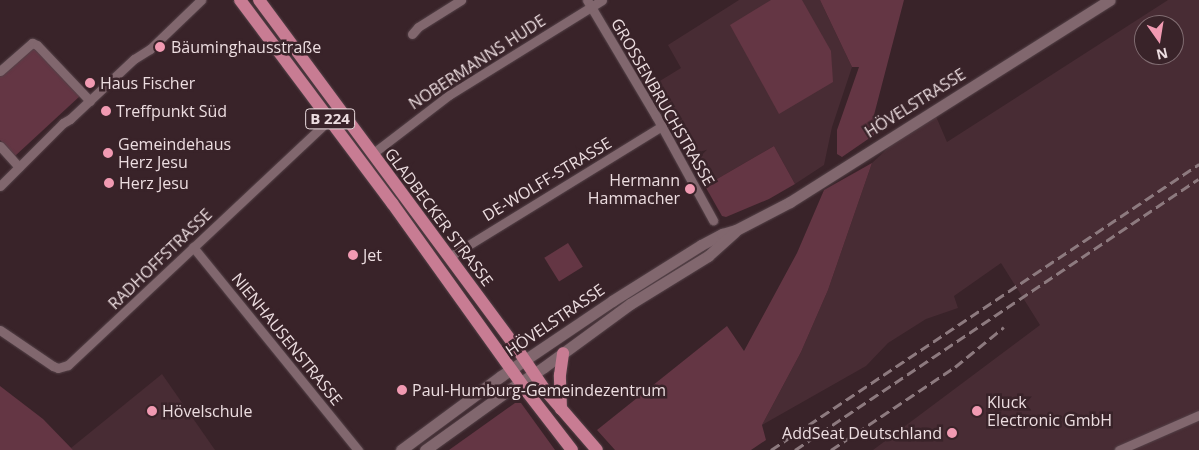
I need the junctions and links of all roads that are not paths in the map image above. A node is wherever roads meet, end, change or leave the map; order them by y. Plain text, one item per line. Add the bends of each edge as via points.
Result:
1 (201, 0) edge
2 (240, 0) edge
3 (259, 0) edge
4 (461, 0) edge
5 (602, 0) edge
6 (1109, 0) edge
7 (589, 3) edge
8 (412, 34) dead end
9 (0, 71) edge
10 (90, 101) junction
11 (330, 119) junction
12 (662, 126) junction
13 (0, 146) edge
14 (372, 154) junction
15 (19, 167) junction
16 (0, 186) edge
17 (713, 220) dead end
18 (736, 230) junction
19 (193, 247) junction
20 (449, 258) junction
21 (0, 330) edge
22 (563, 353) junction
23 (525, 360) junction
24 (512, 369) junction
25 (534, 374) junction
26 (521, 382) junction
27 (561, 409) junction
28 (1199, 415) edge
29 (358, 450) edge
30 (401, 450) edge
31 (425, 450) edge
32 (572, 450) edge
33 (597, 450) edge
34 (1119, 450) edge

1 - 10 street
2 - 11 main road, GLADBECKER STRASSE / B 224
3 - 14 main road, GLADBECKER STRASSE / B 224
4 - 8 street via 418,26
5 - 7 street, NOBERMANNS HUDE
6 - 18 main road, HÖVELSTRASSE via 790,202
7 - 12 street, GROSSENBRUCHSTRASSE
7 - 14 street, NOBERMANNS HUDE via 443,100
9 - 10 street via 32,43
10 - 15 street
11 - 19 street, RADHOFFSTRASSE
11 - 24 main road, GLADBECKER STRASSE / B 224
12 - 17 street, GROSSENBRUCHSTRASSE
12 - 20 street, DE-WOLFF-STRASSE
13 - 15 street
14 - 20 main road, GLADBECKER STRASSE / B 224
15 - 16 street
18 - 22 main road, HÖVELSTRASSE via 713,253 630,304
18 - 23 main road, HÖVELSTRASSE via 701,245
19 - 21 street, RADHOFFSTRASSE via 121,318 63,367 53,366
19 - 29 street, NIENHAUSENSTRASSE
20 - 23 main road, GLADBECKER STRASSE / B 224
22 - 25 main road, HÖVELSTRASSE
22 - 27 main road
23 - 24 main road, HÖVELSTRASSE
23 - 25 main road, GLADBECKER STRASSE / B 224
24 - 26 main road, GLADBECKER STRASSE / B 224
24 - 30 main road, HÖVELSTRASSE
25 - 26 main road, HÖVELSTRASSE
25 - 27 main road, GLADBECKER STRASSE / B 224
26 - 31 main road, HÖVELSTRASSE
26 - 32 main road, GLADBECKER STRASSE / B 224
27 - 33 main road, GLADBECKER STRASSE / B 224
28 - 34 street

